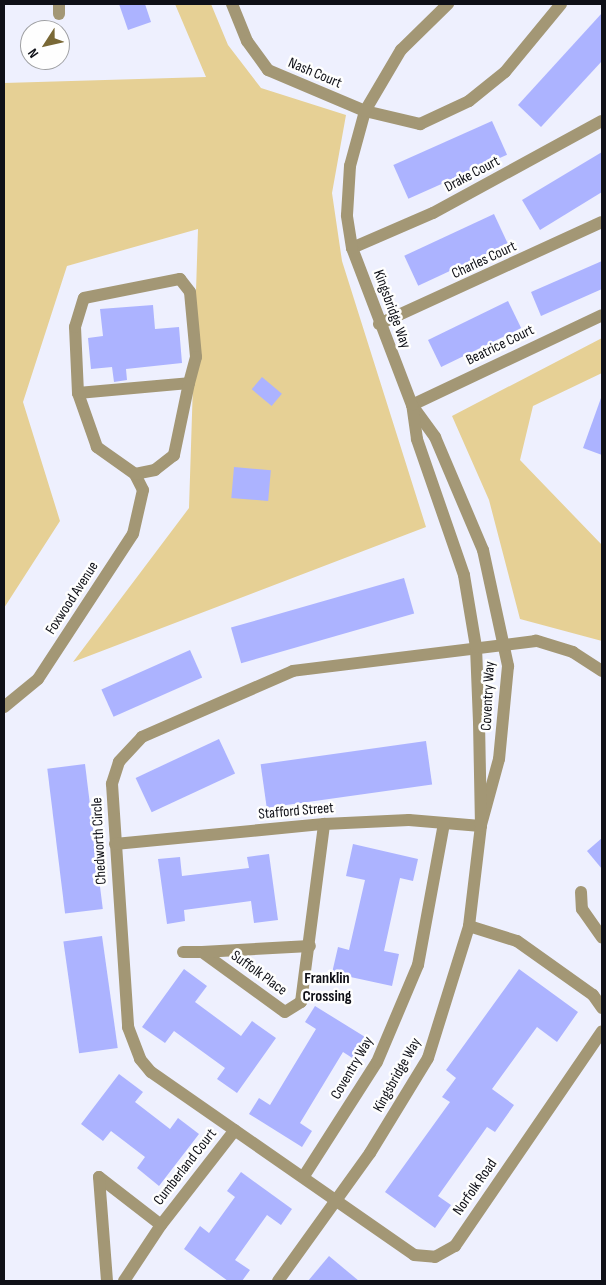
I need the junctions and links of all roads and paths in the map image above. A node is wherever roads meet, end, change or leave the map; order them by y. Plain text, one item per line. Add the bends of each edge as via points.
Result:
1 (232, 4) edge
2 (448, 4) edge
3 (561, 4) edge
4 (365, 111) junction
5 (602, 121) edge
6 (602, 222) edge
7 (352, 248) junction
8 (602, 315) edge
9 (379, 324) junction
10 (189, 383) junction
11 (78, 393) junction
12 (412, 406) junction
13 (135, 474) junction
14 (504, 644) junction
15 (476, 647) junction
16 (602, 671) edge
17 (4, 707) edge
18 (444, 822) junction
19 (324, 824) junction
20 (480, 826) junction
21 (115, 844) junction
22 (581, 892) dead end
23 (469, 926) junction
24 (602, 938) edge
25 (310, 946) junction
26 (183, 952) dead end
27 (202, 952) junction
28 (602, 1008) edge
29 (602, 1031) edge
30 (235, 1130) junction
31 (304, 1176) junction
32 (337, 1198) junction
33 (161, 1225) junction
34 (107, 1281) edge
35 (124, 1281) edge
36 (278, 1281) edge

1 - 4 street, Nash Court via 247,41 268,70
2 - 4 street, Kingsbridge Way via 400,50
3 - 4 street, Nash Court via 505,72 469,101 420,124
4 - 7 street, Kingsbridge Way via 350,166 348,215
5 - 7 street, Drake Court via 433,213
6 - 9 street, Charles Court
7 - 9 street, Kingsbridge Way
8 - 12 street, Beatrice Court
9 - 12 street, Kingsbridge Way
10 - 11 street
10 - 11 street via 196,348 190,292 180,279 84,298 75,327
10 - 13 street via 174,455 155,470
11 - 13 street via 96,447
12 - 14 street, Coventry Way via 435,437 483,550
12 - 15 street, Kingsbridge Way via 417,439 464,576
13 - 17 street, Foxwood Avenue via 143,490 133,534 38,678
14 - 15 street, Chedworth Circle
14 - 16 street, Chedworth Circle via 536,641 573,652
14 - 20 street, Coventry Way via 508,666 503,732 489,809
15 - 20 street, Coventry Way
15 - 21 street, Chedworth Circle via 293,671 142,737 124,755 114,776
18 - 19 street, Stafford Street
18 - 20 street, Stafford Street
18 - 31 street, Coventry Way via 418,965 377,1062
19 - 21 street, Stafford Street
19 - 25 street, Suffolk Place
20 - 23 street, Kingsbridge Way
21 - 30 street, Chedworth Circle via 130,1042 151,1072
22 - 24 street via 582,909
23 - 28 street via 517,941 593,995
23 - 32 street, Kingsbridge Way via 428,1058
25 - 27 street, Suffolk Place
25 - 27 street, Suffolk Place via 302,1002 285,1012
26 - 27 street, Suffolk Place
29 - 32 street, Norfolk Road via 446,1253 430,1258 414,1255
30 - 31 street, Chedworth Circle
30 - 33 street, Cumberland Court
31 - 32 street, Chedworth Circle
32 - 36 street, Kingsbridge Way
33 - 34 street, Cumberland Court via 98,1177
33 - 35 street, Cumberland Court

